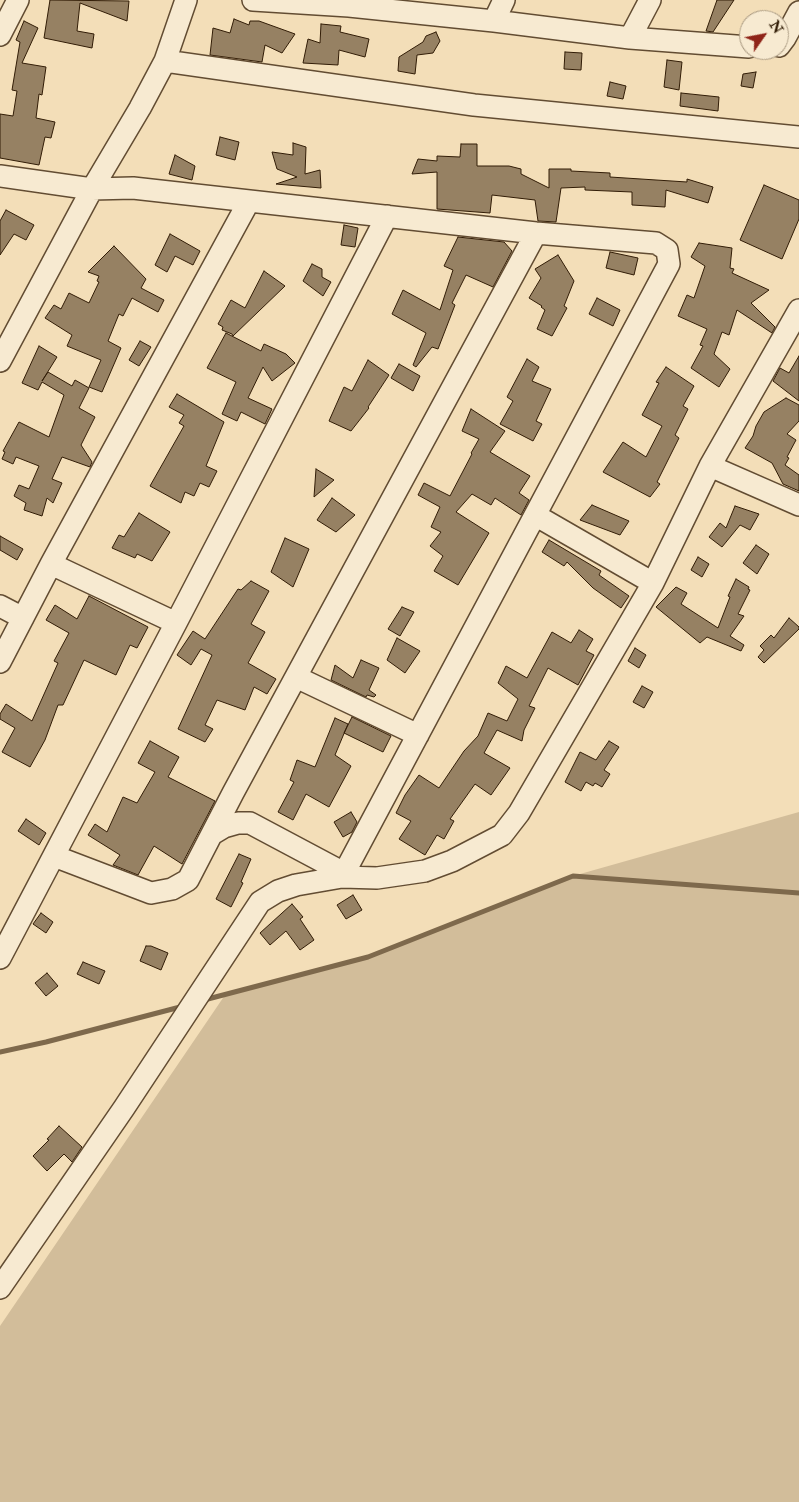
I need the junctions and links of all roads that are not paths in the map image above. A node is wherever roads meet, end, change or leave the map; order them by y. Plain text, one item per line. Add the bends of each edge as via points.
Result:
1 (18, 0) edge
2 (186, 0) edge
3 (253, 0) edge
4 (504, 0) edge
5 (650, 0) edge
6 (350, 3) edge
7 (799, 12) edge
8 (494, 20) junction
9 (789, 32) edge
10 (0, 35) edge
11 (630, 38) junction
12 (739, 46) edge
13 (165, 61) junction
14 (799, 137) edge
15 (0, 176) edge
16 (92, 188) junction
17 (249, 201) junction
18 (387, 216) junction
19 (536, 233) junction
20 (799, 310) edge
21 (0, 361) edge
22 (710, 466) junction
23 (799, 505) edge
24 (535, 515) junction
25 (51, 564) junction
26 (654, 583) junction
27 (0, 606) edge
28 (23, 618) junction
29 (176, 624) junction
30 (0, 662) edge
31 (296, 677) junction
32 (418, 735) junction
33 (214, 833) junction
34 (54, 856) junction
35 (343, 875) junction
36 (0, 958) edge
37 (0, 1288) edge

1 - 10 street
2 - 13 street
3 - 6 street
4 - 8 street
5 - 11 street
6 - 8 street
7 - 9 street
8 - 11 street
11 - 12 street
13 - 14 street via 474,105
13 - 16 street
15 - 16 street
16 - 17 street via 133,188
16 - 21 street
17 - 18 street
17 - 25 street
18 - 19 street
18 - 29 street
19 - 24 street via 656,243 667,250 669,264
19 - 31 street
20 - 22 street
22 - 23 street
22 - 26 street
24 - 26 street
24 - 32 street
25 - 28 street
25 - 29 street
26 - 35 street via 519,813 502,835 452,862 425,871 377,878
27 - 28 street
28 - 30 street
29 - 34 street
31 - 32 street
31 - 33 street
32 - 35 street
33 - 34 street via 188,880 172,889 151,894
33 - 35 street via 238,823 250,823
34 - 36 street
35 - 37 street via 296,885 260,902

